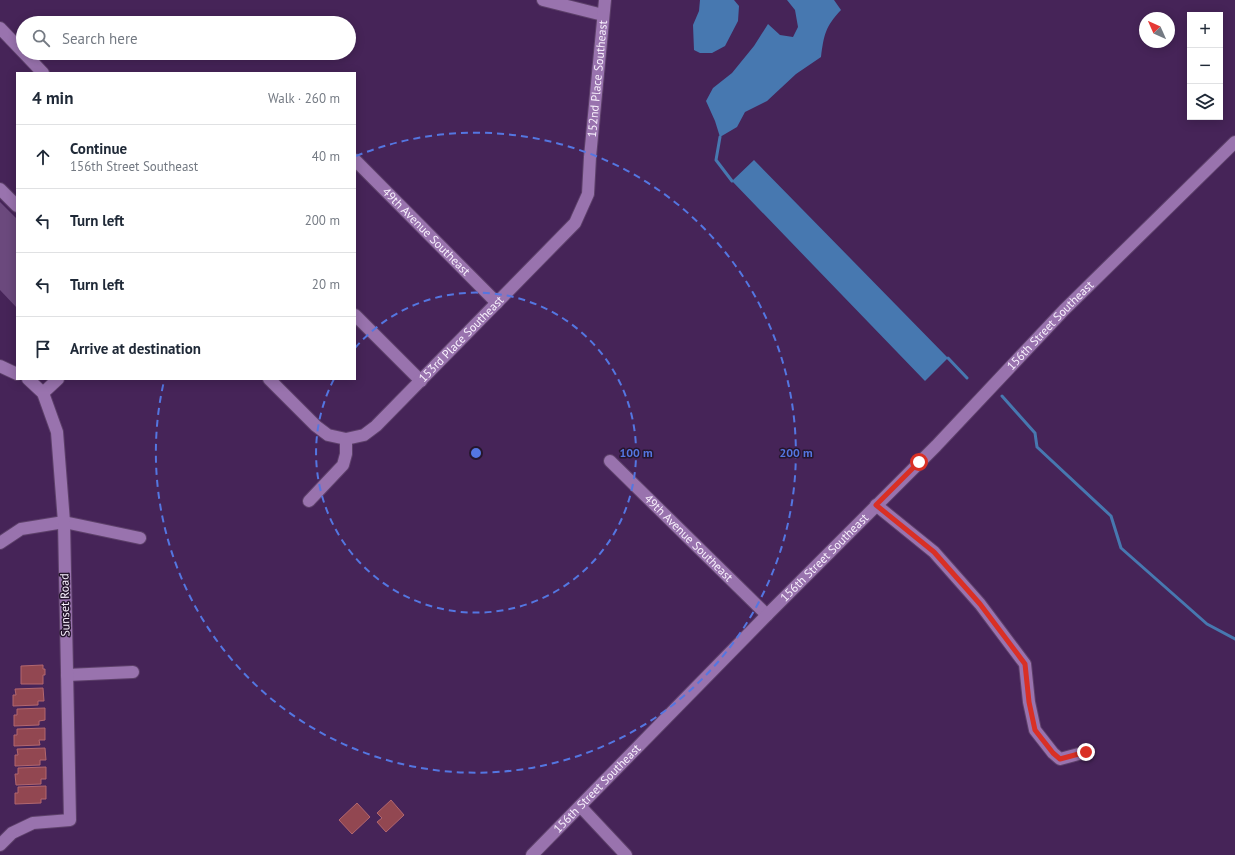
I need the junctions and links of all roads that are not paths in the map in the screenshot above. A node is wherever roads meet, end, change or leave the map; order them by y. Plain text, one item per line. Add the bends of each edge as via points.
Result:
1 (543, 0) edge
2 (605, 0) edge
3 (603, 15) junction
4 (0, 28) edge
5 (16, 45) edge
6 (30, 60) edge
7 (42, 72) edge
8 (1235, 142) edge
9 (590, 157) joint
10 (356, 161) edge
11 (0, 189) edge
12 (16, 205) edge
13 (497, 303) junction
14 (356, 315) edge
15 (0, 366) edge
16 (16, 374) edge
17 (29, 380) edge
18 (57, 380) edge
19 (270, 380) edge
20 (421, 381) junction
21 (43, 393) junction
22 (346, 439) junction
23 (610, 461) dead end
24 (309, 501) dead end
25 (876, 505) junction
26 (64, 522) junction
27 (140, 538) dead end
28 (0, 544) edge
29 (766, 615) junction
30 (133, 672) dead end
31 (67, 675) junction
32 (1086, 752) dead end
33 (580, 806) junction
34 (0, 845) edge
35 (532, 855) edge
36 (626, 855) edge

1 - 3 street
2 - 3 street, 152nd Place Southeast
3 - 9 street, 152nd Place Southeast
4 - 5 street
6 - 7 street
8 - 25 street, 156th Street Southeast via 1064,310 936,446
9 - 13 street, 153rd Place Southeast via 588,194 575,223
10 - 13 street, 49th Avenue Southeast
11 - 12 street
13 - 20 street, 153rd Place Southeast
14 - 20 street
15 - 16 street
17 - 21 street
18 - 21 street
19 - 22 street via 316,426 328,435
20 - 22 street, 153rd Place Southeast via 364,436
21 - 26 street, Sunset Road via 57,432
22 - 24 street via 343,465
23 - 29 street, 49th Avenue Southeast
25 - 29 street, 156th Street Southeast
25 - 32 street via 934,552 980,604 1025,664 1035,730 1053,753 1060,759
26 - 27 street
26 - 28 street via 21,529
26 - 31 street, Sunset Road
29 - 33 street, 156th Street Southeast
30 - 31 street
31 - 34 street, Sunset Road via 70,820 33,823 12,833
33 - 35 street, 156th Street Southeast
33 - 36 street

